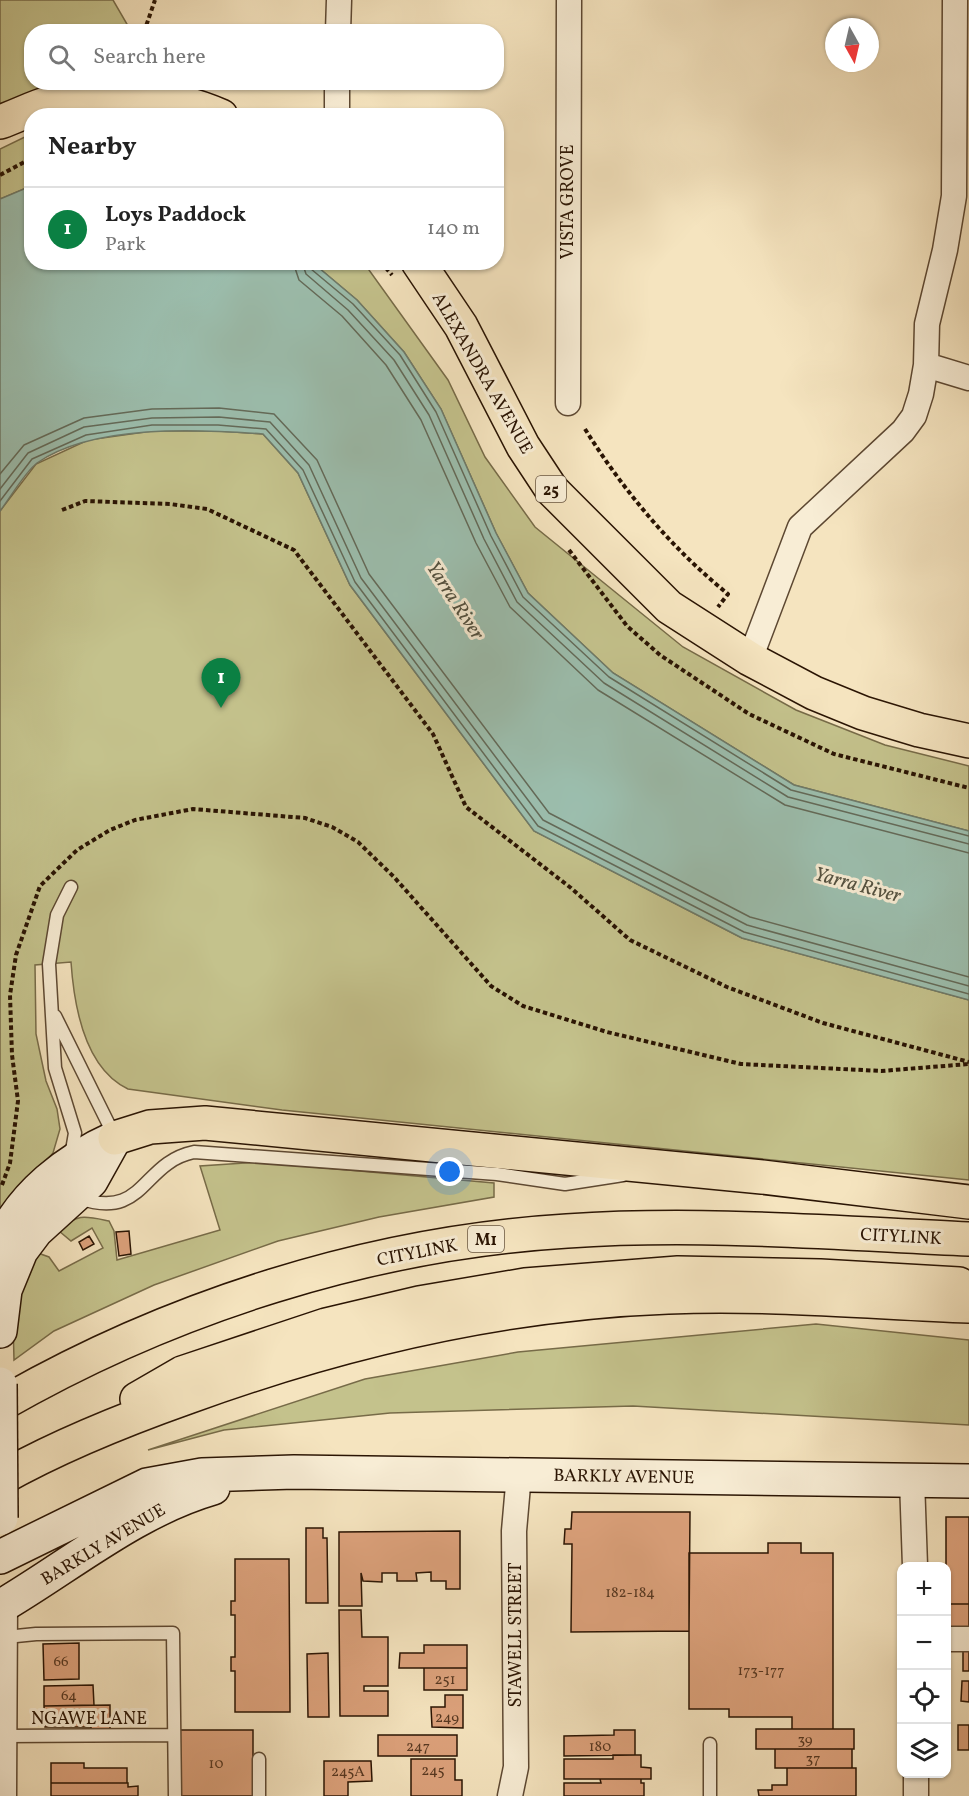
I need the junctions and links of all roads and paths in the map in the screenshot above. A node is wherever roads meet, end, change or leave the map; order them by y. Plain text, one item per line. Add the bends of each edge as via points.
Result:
1 (155, 0) edge
2 (339, 0) edge
3 (569, 0) edge
4 (955, 0) edge
5 (147, 24) edge
6 (338, 24) edge
7 (337, 90) edge
8 (37, 108) edge
9 (205, 108) edge
10 (337, 108) edge
11 (24, 113) edge
12 (0, 122) edge
13 (24, 162) edge
14 (0, 175) edge
15 (423, 270) edge
16 (926, 365) junction
17 (969, 378) edge
18 (568, 403) dead end
19 (585, 429) dead end
20 (62, 510) dead end
21 (717, 608) dead end
22 (750, 659) junction
23 (969, 741) edge
24 (71, 887) dead end
25 (53, 1012) junction
26 (969, 1063) edge
27 (115, 1138) junction
28 (649, 1165) junction
29 (63, 1167) junction
30 (39, 1190) junction
31 (76, 1197) junction
32 (969, 1202) edge
33 (13, 1221) edge
34 (969, 1239) edge
35 (969, 1285) edge
36 (969, 1306) edge
37 (0, 1325) edge
38 (0, 1384) edge
39 (0, 1405) edge
40 (48, 1452) junction
41 (279, 1472) junction
42 (519, 1474) junction
43 (0, 1479) edge
44 (912, 1480) junction
45 (969, 1480) edge
46 (1, 1518) edge
47 (2, 1556) edge
48 (915, 1562) edge
49 (4, 1616) edge
50 (951, 1639) edge
51 (969, 1640) edge
52 (174, 1735) junction
53 (3, 1737) junction
54 (710, 1744) dead end
55 (259, 1759) dead end
56 (916, 1778) edge
57 (4, 1796) edge
58 (175, 1796) edge
59 (259, 1796) edge
60 (510, 1796) edge
61 (710, 1796) edge
62 (916, 1796) edge

1 - 5 path
2 - 6 street
3 - 18 street, VISTA GROVE
4 - 16 street via 954,196 927,324
7 - 10 street
8 - 9 main road via 96,96 137,95
11 - 12 main road
13 - 14 path
15 - 22 main road, ALEXANDRA AVENUE / 25 via 461,326 524,446 552,490 669,607
16 - 17 street
16 - 22 street via 914,416 903,431 800,527
19 - 21 path via 603,458 669,540 728,594
20 - 26 path via 85,501 207,509 294,550 433,734 466,807 571,888 630,940 727,987 823,1023
22 - 23 main road, ALEXANDRA AVENUE / 25 via 814,693 863,713
24 - 25 lane via 53,932 49,964
25 - 27 lane
25 - 29 lane via 55,1068 75,1133 74,1150
26 - 33 path via 881,1071 741,1064 608,1032 523,1006 490,986 358,842 305,818 193,808 135,820 110,830 71,854 40,886 16,956 10,995 18,1101 10,1163
27 - 28 main road via 150,1127 205,1123
27 - 29 main road
27 - 31 main road via 95,1176
28 - 31 lane via 609,1179 565,1184 497,1174 194,1152 176,1158 122,1202 106,1204
28 - 32 main road
29 - 30 main road
30 - 31 main road
30 - 33 main road
31 - 33 main road
33 - 37 main road via 10,1273
34 - 39 main road, CITYLINK / M1 via 747,1228 627,1228 446,1245 314,1275 197,1312 89,1359
35 - 40 main road via 678,1273 525,1285 419,1303 326,1325 182,1373
36 - 40 main road via 668,1297 502,1313 302,1359 148,1411
38 - 46 main road, bridge
40 - 43 main road
41 - 42 main road, BARKLY AVENUE
41 - 47 main road, BARKLY AVENUE via 202,1475 147,1485
41 - 49 main road, BARKLY AVENUE via 171,1503 123,1528
42 - 44 main road, BARKLY AVENUE
42 - 60 street, STAWELL STREET via 514,1531 516,1767
44 - 45 main road, BARKLY AVENUE
44 - 48 street
46 - 47 main road
47 - 49 main road
49 - 52 lane via 36,1634 173,1633
49 - 53 street
50 - 51 street
52 - 53 lane, NGAWE LANE
52 - 58 lane
53 - 57 street
54 - 61 lane
55 - 59 lane
56 - 62 street

